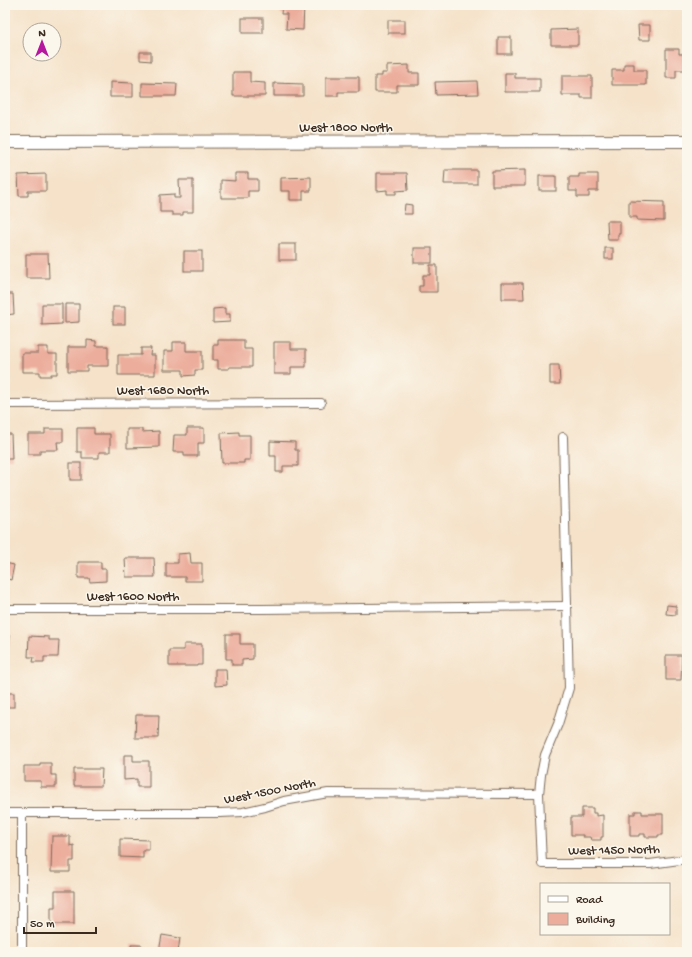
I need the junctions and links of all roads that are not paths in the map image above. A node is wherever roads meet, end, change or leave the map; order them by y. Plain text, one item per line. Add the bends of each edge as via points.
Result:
1 (687, 141) edge
2 (5, 142) edge
3 (321, 403) dead end
4 (5, 404) edge
5 (563, 437) dead end
6 (567, 606) junction
7 (5, 609) edge
8 (539, 794) junction
9 (5, 813) edge
10 (22, 813) junction
11 (687, 860) edge
12 (22, 952) edge

1 - 2 main road, West 1800 North
3 - 4 street, West 1680 North
5 - 6 street
6 - 7 street, West 1600 North via 261,610
6 - 8 street via 569,688 545,755
8 - 10 street, West 1500 North via 328,793 243,812
8 - 11 street, West 1450 North via 542,864 650,864
9 - 10 street, West 1500 North
10 - 12 street

